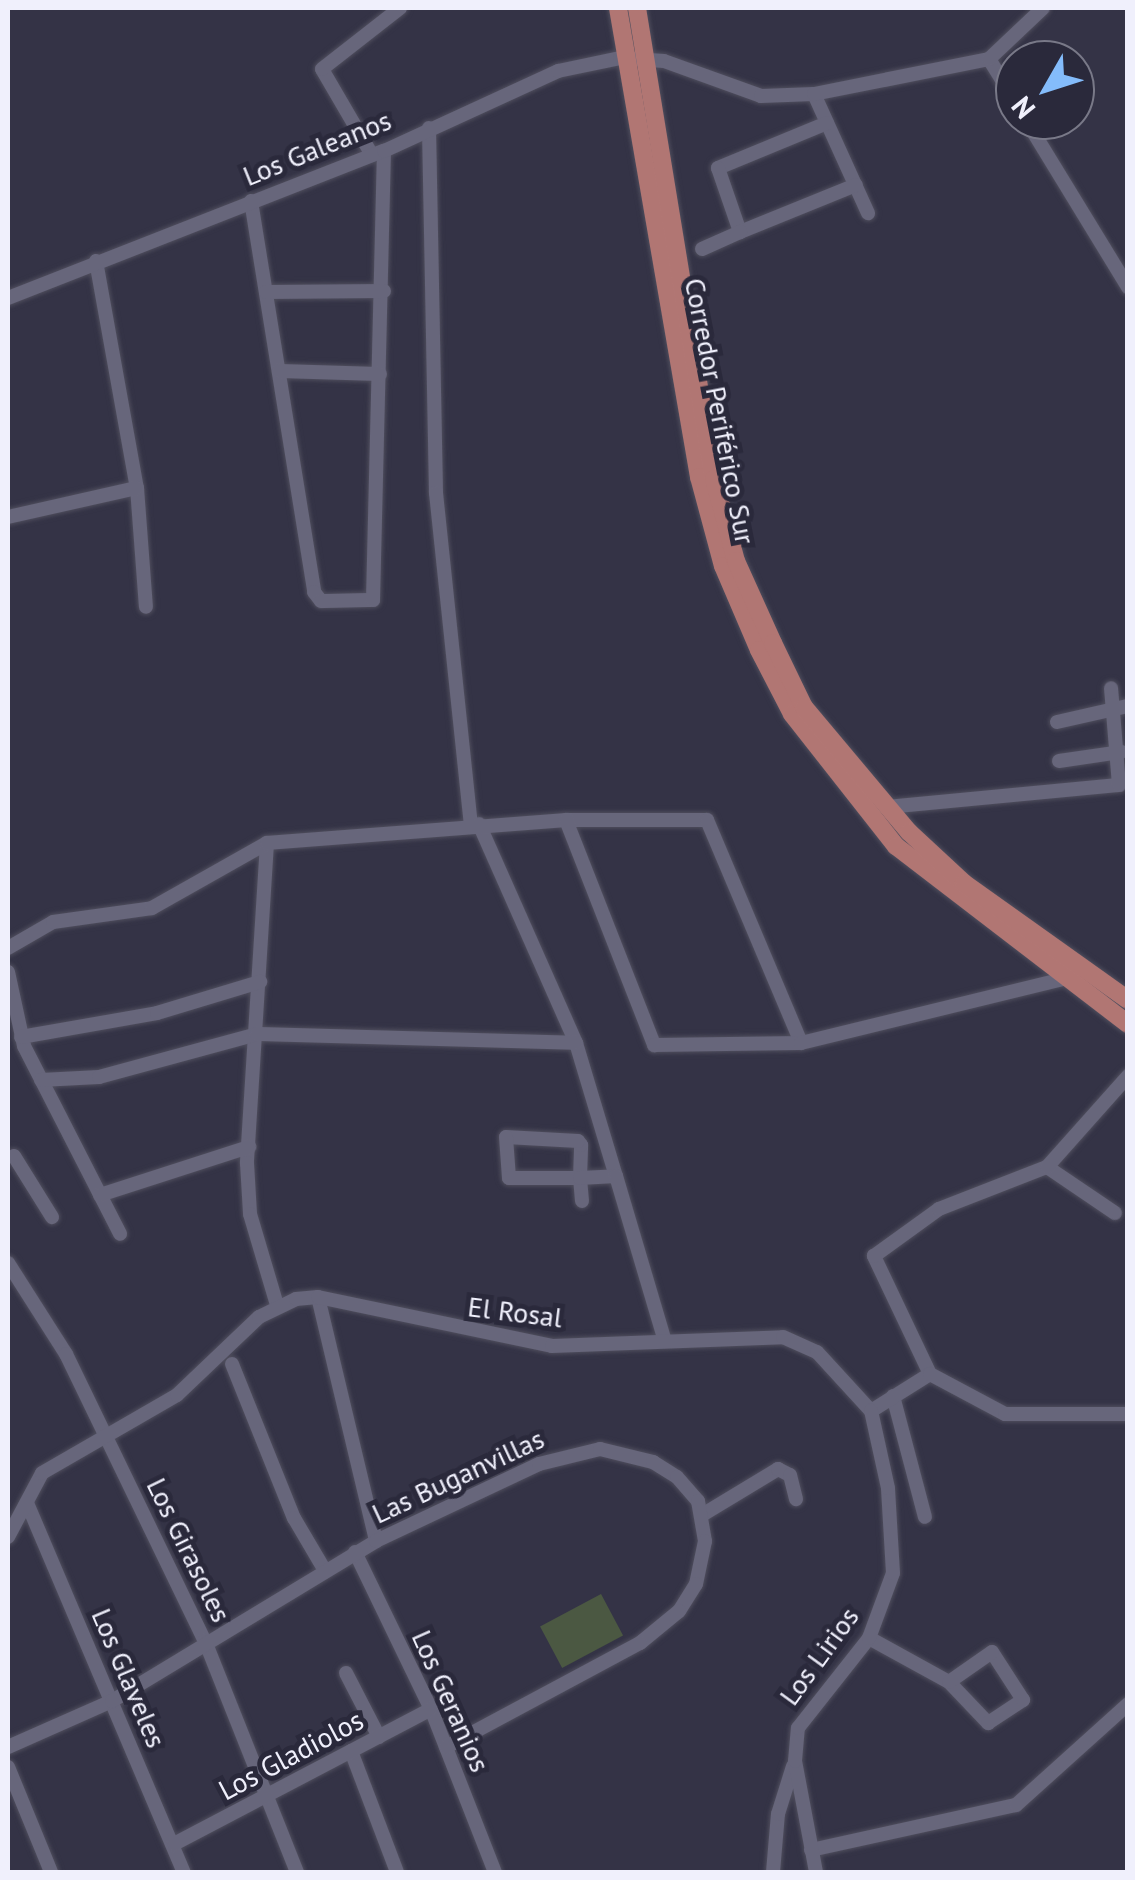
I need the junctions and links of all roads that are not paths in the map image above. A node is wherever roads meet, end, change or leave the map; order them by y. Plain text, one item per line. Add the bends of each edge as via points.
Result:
1 (400, 8) edge
2 (618, 8) edge
3 (637, 8) edge
4 (1043, 8) edge
5 (626, 58) junction
6 (989, 59) junction
7 (646, 60) junction
8 (995, 69) edge
9 (814, 94) junction
10 (827, 123) junction
11 (429, 128) junction
12 (1038, 140) edge
13 (378, 153) junction
14 (856, 185) junction
15 (250, 201) junction
16 (868, 213) dead end
17 (740, 232) junction
18 (702, 249) dead end
19 (96, 261) junction
20 (1128, 287) edge
21 (384, 290) junction
22 (266, 292) junction
23 (8, 298) edge
24 (279, 371) junction
25 (380, 374) junction
26 (137, 488) junction
27 (8, 517) edge
28 (146, 607) dead end
29 (1111, 688) dead end
30 (1122, 708) edge
31 (1057, 722) dead end
32 (1123, 757) edge
33 (1059, 761) dead end
34 (886, 807) junction
35 (566, 820) junction
36 (475, 824) junction
37 (267, 843) junction
38 (8, 948) edge
39 (8, 972) edge
40 (1064, 979) junction
41 (260, 982) junction
42 (1128, 1000) edge
43 (1128, 1024) edge
44 (257, 1034) junction
45 (21, 1036) junction
46 (576, 1042) junction
47 (801, 1043) junction
48 (1128, 1076) edge
49 (41, 1080) junction
50 (249, 1148) junction
51 (10, 1153) edge
52 (1047, 1166) junction
53 (616, 1176) junction
54 (580, 1178) junction
55 (100, 1195) junction
56 (582, 1201) dead end
57 (1115, 1213) dead end
58 (52, 1217) dead end
59 (120, 1234) dead end
60 (8, 1262) edge
61 (318, 1297) junction
62 (277, 1304) junction
63 (666, 1341) junction
64 (232, 1364) dead end
65 (930, 1374) junction
66 (893, 1396) junction
67 (871, 1412) junction
68 (1128, 1414) edge
69 (106, 1436) junction
70 (796, 1499) dead end
71 (27, 1503) junction
72 (702, 1515) junction
73 (926, 1517) dead end
74 (8, 1537) edge
75 (376, 1541) junction
76 (356, 1552) junction
77 (324, 1569) junction
78 (870, 1638) junction
79 (204, 1641) junction
80 (346, 1673) dead end
81 (949, 1682) junction
82 (112, 1701) junction
83 (1128, 1704) edge
84 (431, 1709) junction
85 (380, 1737) junction
86 (8, 1747) edge
87 (446, 1747) junction
88 (352, 1752) junction
89 (794, 1761) junction
90 (8, 1768) edge
91 (268, 1796) junction
92 (174, 1844) junction
93 (811, 1850) junction
94 (51, 1872) edge
95 (184, 1872) edge
96 (297, 1872) edge
97 (397, 1872) edge
98 (494, 1872) edge
99 (773, 1872) edge
100 (816, 1872) edge

1 - 13 street via 322,69
2 - 5 main road, Corredor Periférico Sur
3 - 7 main road, Corredor Periférico Sur
4 - 6 street
5 - 7 street, Los Galeanos
5 - 11 street, Los Galeanos via 516,85
5 - 40 main road, Corredor Periférico Sur via 699,477 723,566 759,650 792,714 896,846
6 - 8 street
6 - 9 street, Los Galeanos
7 - 9 street, Los Galeanos via 761,96
7 - 34 main road, Corredor Periférico Sur via 705,429 736,561 804,707
9 - 10 street
10 - 14 street
10 - 17 street via 718,168
11 - 13 street, Los Galeanos
11 - 36 street via 436,493
12 - 20 street
13 - 15 street, Los Galeanos
13 - 21 street
14 - 16 street
14 - 17 street
15 - 19 street, Los Galeanos
15 - 22 street
17 - 18 street
19 - 23 street, Los Galeanos
19 - 26 street
21 - 22 street
21 - 25 street
22 - 24 street
24 - 25 street
24 - 25 street via 321,601 377,598
26 - 27 street
26 - 28 street
29 - 30 street
30 - 31 street
30 - 32 street
32 - 33 street
32 - 34 street via 1122,778 1112,788
34 - 42 main road, Corredor Periférico Sur via 964,882
35 - 36 street
35 - 47 street via 707,820
35 - 47 street via 654,1044
36 - 37 street
36 - 46 street
37 - 38 street via 152,908 53,922
37 - 41 street
39 - 45 street
40 - 43 main road, Corredor Periférico Sur
40 - 47 street
41 - 44 street
41 - 45 street via 157,1013
44 - 46 street
44 - 49 street via 99,1077
44 - 50 street
45 - 49 street
46 - 53 street
48 - 52 street
49 - 55 street
50 - 55 street
50 - 62 street via 250,1214
51 - 58 street
52 - 57 street
52 - 65 street via 939,1209 874,1256
53 - 54 street
53 - 63 street
54 - 54 street via 574,1138 506,1137 509,1178
54 - 56 street
55 - 59 street
60 - 69 street, Los Girasoles
61 - 62 street, El Rosal
61 - 63 street, El Rosal via 552,1346
61 - 75 street
62 - 69 street via 178,1395
63 - 67 street, El Rosal via 801,1343
64 - 77 street via 294,1518
65 - 66 street
65 - 68 street via 1005,1414
66 - 67 street
66 - 73 street
67 - 78 street, Los Lirios via 894,1532 887,1600
69 - 71 street via 42,1473
69 - 79 street, Los Girasoles
70 - 72 street via 790,1475 778,1469
71 - 74 street
71 - 82 street, Los Glaveles
72 - 75 street, Las Buganvillas via 665,1470 600,1449 539,1464
72 - 87 street via 696,1584 678,1611 640,1643
75 - 76 street, Las Buganvillas
76 - 77 street, Las Buganvillas
76 - 84 street, Los Geranios
77 - 79 street, Las Buganvillas
78 - 81 street
78 - 89 street, Los Lirios via 810,1705
79 - 82 street, Las Buganvillas
79 - 91 street, Los Girasoles
80 - 85 street
81 - 81 street via 988,1722 1023,1700 992,1652
82 - 86 street, Las Buganvillas
82 - 92 street, Los Glaveles
83 - 93 street via 1016,1805
84 - 85 street, Los Gladiolos
84 - 87 street, Los Geranios
85 - 88 street, Los Gladiolos
87 - 98 street, Los Geranios
88 - 91 street, Los Gladiolos
88 - 97 street
89 - 93 street, Los Lirios
89 - 99 street via 778,1814
90 - 94 street
91 - 92 street, Los Gladiolos
91 - 96 street, Los Girasoles
92 - 95 street, Los Glaveles
93 - 100 street, Los Lirios

